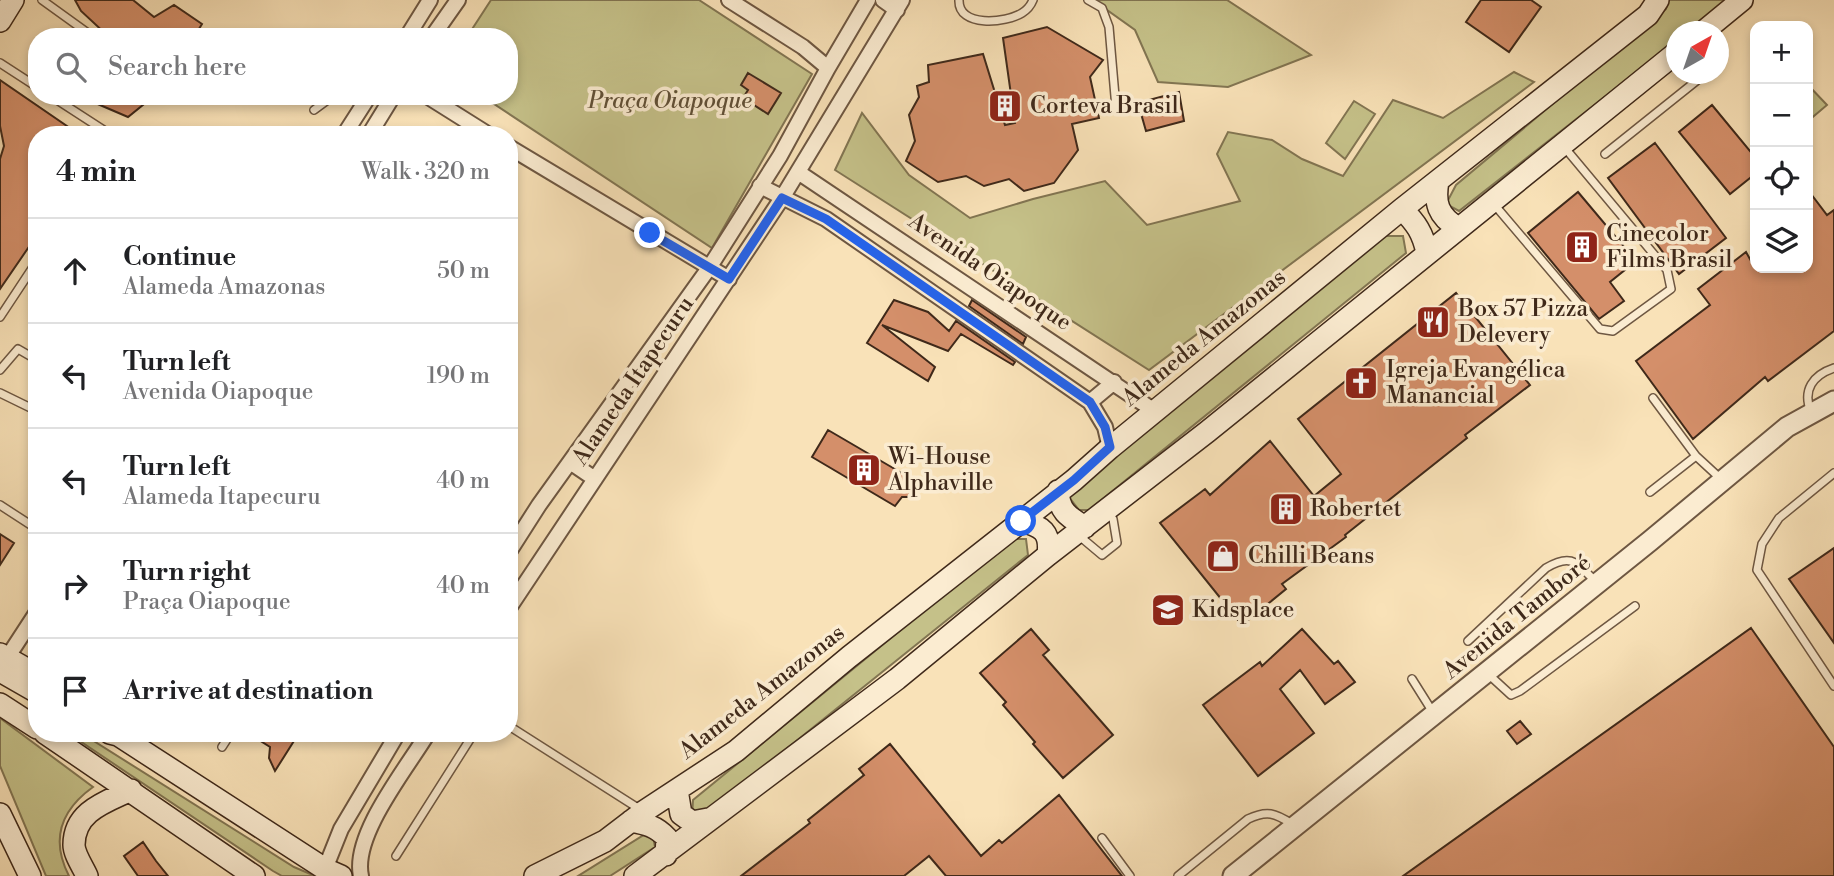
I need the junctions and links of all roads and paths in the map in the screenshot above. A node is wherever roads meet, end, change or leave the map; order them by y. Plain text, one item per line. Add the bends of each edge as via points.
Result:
1 (13, 0) edge
2 (42, 0) edge
3 (430, 0) edge
4 (458, 0) edge
5 (729, 0) edge
6 (883, 0) edge
7 (959, 0) edge
8 (1033, 0) edge
9 (1088, 0) edge
10 (1658, 0) edge
11 (1742, 0) edge
12 (866, 3) edge
13 (900, 5) edge
14 (0, 20) edge
15 (1716, 21) edge
16 (887, 25) junction
17 (81, 28) edge
18 (413, 28) edge
19 (438, 28) edge
20 (1666, 60) edge
21 (0, 63) edge
22 (828, 68) junction
23 (28, 81) edge
24 (1692, 84) edge
25 (65, 105) edge
26 (321, 105) edge
27 (364, 105) edge
28 (387, 105) edge
29 (441, 105) edge
30 (1116, 108) dead end
31 (314, 110) dead end
32 (96, 126) edge
33 (350, 126) edge
34 (375, 126) edge
35 (474, 126) edge
36 (1562, 145) junction
37 (518, 152) edge
38 (1605, 154) dead end
39 (798, 172) junction
40 (1438, 181) junction
41 (761, 186) junction
42 (782, 198) junction
43 (1492, 201) junction
44 (1402, 209) junction
45 (1458, 228) junction
46 (1427, 253) junction
47 (709, 268) junction
48 (28, 276) edge
49 (729, 279) junction
50 (0, 317) edge
51 (28, 355) edge
52 (1834, 368) edge
53 (0, 370) edge
54 (1114, 382) junction
55 (0, 393) edge
56 (1653, 398) dead end
57 (1834, 401) edge
58 (1090, 402) junction
59 (28, 407) edge
60 (1156, 412) junction
61 (1811, 412) junction
62 (1110, 447) junction
63 (1696, 456) junction
64 (570, 462) junction
65 (1834, 473) edge
66 (595, 479) junction
67 (1723, 481) junction
68 (1058, 491) junction
69 (1650, 492) dead end
70 (0, 505) edge
71 (1107, 511) junction
72 (1021, 521) junction
73 (28, 523) edge
74 (1081, 530) junction
75 (518, 538) edge
76 (1048, 555) junction
77 (1597, 584) junction
78 (518, 594) edge
79 (1635, 606) dead end
80 (28, 633) edge
81 (1468, 640) dead end
82 (2, 661) edge
83 (28, 671) edge
84 (1486, 672) junction
85 (1412, 679) dead end
86 (28, 684) edge
87 (1834, 686) edge
88 (0, 704) edge
89 (1434, 714) junction
90 (28, 722) edge
91 (518, 732) edge
92 (59, 742) edge
93 (128, 742) edge
94 (225, 742) edge
95 (389, 742) edge
96 (422, 742) edge
97 (468, 742) edge
98 (222, 747) dead end
99 (131, 790) junction
100 (677, 790) junction
101 (0, 801) edge
102 (637, 816) junction
103 (708, 819) junction
104 (5, 824) edge
105 (1295, 826) junction
106 (341, 829) junction
107 (1102, 838) dead end
108 (365, 841) junction
109 (666, 855) junction
110 (396, 856) dead end
111 (333, 872) edge
112 (30, 876) edge
113 (87, 876) edge
114 (254, 876) edge
115 (361, 876) edge
116 (535, 876) edge
117 (635, 876) edge
118 (1130, 876) edge
119 (1178, 876) edge
120 (1233, 876) edge

1 - 14 main road
2 - 17 lane
3 - 18 street
4 - 19 street
5 - 22 street
6 - 13 street
7 - 8 lane via 962,11 973,21 1022,13
9 - 30 lane via 1102,8 1109,27
10 - 40 main road, Alameda Amazonas via 1648,15
11 - 15 main road
12 - 16 street
12 - 22 street, Alameda Itapecuru
13 - 16 street, Alameda Itapecuru
16 - 39 street, Alameda Itapecuru
20 - 36 main road
21 - 23 lane
22 - 41 street, Alameda Itapecuru
24 - 38 lane
25 - 32 lane
26 - 31 lane
27 - 33 street
28 - 34 street
29 - 35 street
36 - 43 main road
36 - 43 lane via 1667,270 1671,289 1612,331 1600,329
37 - 47 street
39 - 42 street, Alameda Itapecuru
39 - 54 street, Avenida Oiapoque
40 - 44 main road, Alameda Amazonas
40 - 45 main road via 1435,198 1439,210
41 - 42 street
41 - 47 street, Alameda Itapecuru
42 - 49 street, Alameda Itapecuru
42 - 58 street via 826,219
43 - 45 main road
44 - 46 main road via 1419,226
44 - 60 main road, Alameda Amazonas
45 - 46 main road
46 - 71 main road
47 - 49 street
47 - 64 street, Alameda Itapecuru
48 - 50 lane
49 - 66 street, Alameda Itapecuru
51 - 53 lane via 18,349
52 - 61 lane via 1809,386
54 - 58 street
54 - 60 street, Avenida Oiapoque
55 - 59 lane
56 - 63 lane
57 - 61 street, Avenida Tamboré
58 - 62 street via 1105,427
60 - 62 main road, Alameda Amazonas
61 - 67 street, Avenida Tamboré
62 - 68 main road, Alameda Amazonas
63 - 67 lane
63 - 69 lane
64 - 66 street
64 - 75 street, Alameda Itapecuru
65 - 87 lane via 1779,518 1762,544 1756,570
66 - 78 street, Alameda Itapecuru
67 - 77 street, Avenida Tamboré
68 - 72 main road, Alameda Amazonas
68 - 74 main road via 1060,507
70 - 73 lane
71 - 74 main road
71 - 74 lane via 1117,543 1102,555
72 - 76 main road via 1046,532
72 - 100 main road, Alameda Amazonas via 736,751
74 - 76 main road
76 - 103 main road via 897,680
77 - 81 lane via 1576,562 1557,561
77 - 84 street, Avenida Tamboré
79 - 84 lane via 1511,695
80 - 82 street
82 - 83 main road
82 - 86 main road
84 - 89 street, Avenida Tamboré
85 - 89 lane
88 - 90 main road
89 - 105 street, Avenida Tamboré
91 - 102 lane
92 - 99 main road
93 - 111 main road
94 - 98 lane
95 - 106 street
96 - 108 street
97 - 110 lane
99 - 113 main road via 91,808 82,819 74,846
99 - 114 main road
100 - 102 main road, Alameda Amazonas
100 - 103 main road via 681,814 692,822
101 - 104 main road
102 - 109 main road via 667,838
102 - 116 main road, Alameda Amazonas via 605,841
103 - 109 main road
104 - 112 main road
105 - 119 lane via 1274,813 1261,813
105 - 120 street, Avenida Tamboré
106 - 108 street
106 - 111 street
107 - 118 lane
108 - 115 street
109 - 117 main road

